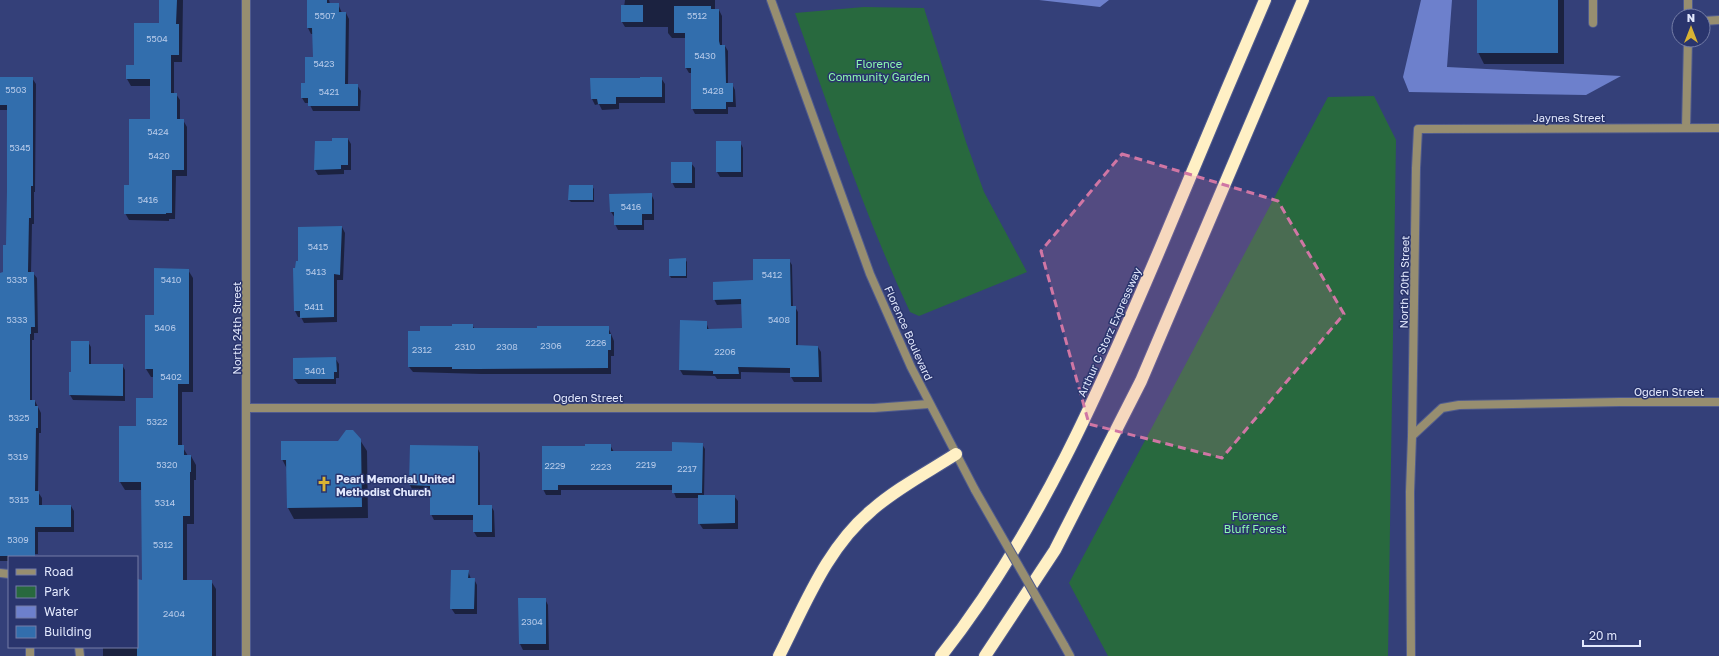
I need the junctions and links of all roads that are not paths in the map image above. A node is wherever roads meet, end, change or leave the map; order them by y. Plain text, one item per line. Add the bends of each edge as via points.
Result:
1 (246, 0) edge
2 (771, 0) edge
3 (1265, 0) edge
4 (1303, 0) edge
5 (1593, 0) edge
6 (1593, 23) dead end
7 (1688, 48) edge
8 (1686, 128) junction
9 (1719, 128) edge
10 (1418, 129) joint
11 (1719, 402) edge
12 (929, 404) junction
13 (247, 408) junction
14 (1412, 436) junction
15 (956, 454) junction
16 (246, 656) edge
17 (780, 656) edge
18 (941, 656) edge
19 (985, 656) edge
20 (1070, 656) edge
21 (1411, 656) edge

1 - 13 street, North 24th Street
2 - 12 street, Florence Boulevard via 870,274
3 - 18 highway, Arthur C Storz Expressway via 1120,344 1084,421 1035,514 966,624
4 - 19 highway via 1141,381 1055,550
5 - 6 street
7 - 8 street
8 - 9 street, Jaynes Street
8 - 10 street, Jaynes Street
10 - 14 street, North 20th Street
11 - 14 street, Ogden Street via 1459,406 1442,408
12 - 13 street, Ogden Street via 874,408
12 - 15 street, Florence Boulevard
13 - 16 street, North 24th Street
14 - 21 street, North 20th Street
15 - 17 highway via 887,498 846,535 828,561
15 - 20 street, Florence Boulevard, bridge

